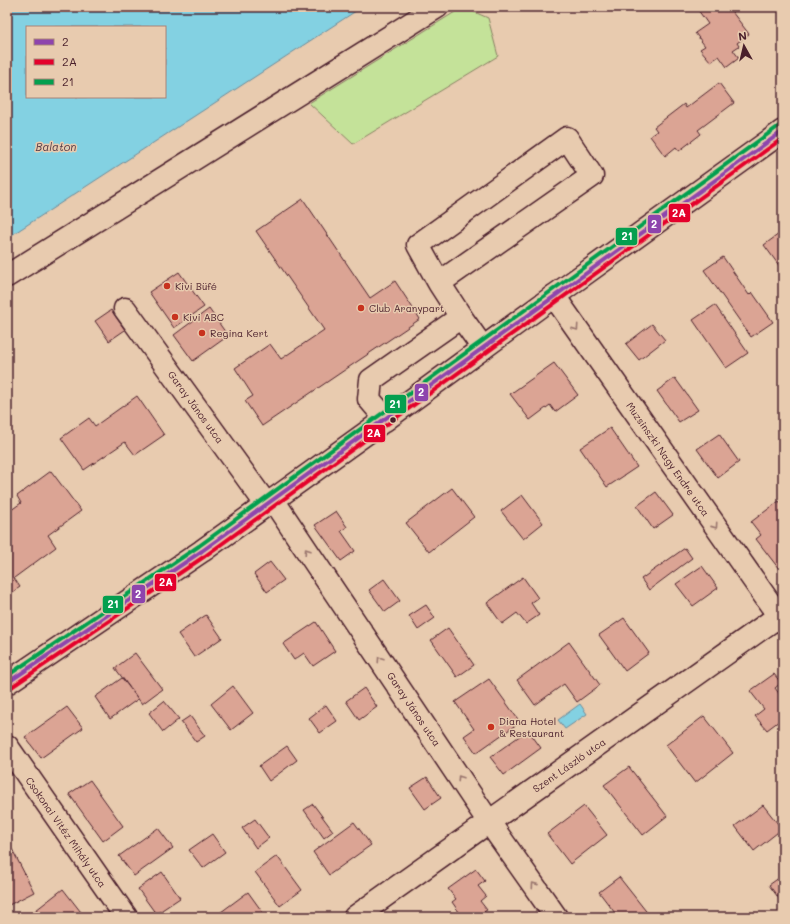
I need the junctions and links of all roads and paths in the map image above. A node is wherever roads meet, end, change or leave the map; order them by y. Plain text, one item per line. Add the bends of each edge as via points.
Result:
1 (437, 7) edge
2 (783, 131) edge
3 (7, 276) edge
4 (439, 283) junction
5 (554, 296) junction
6 (125, 309) dead end
7 (461, 317) junction
8 (483, 348) junction
9 (386, 419) junction
10 (270, 502) junction
11 (782, 617) edge
12 (7, 684) edge
13 (7, 746) edge
14 (489, 822) junction
15 (126, 917) edge
16 (355, 917) edge
17 (556, 917) edge

1 - 3 street
2 - 5 street
4 - 4 street via 592,176 567,138 418,245
4 - 7 street
5 - 8 street
5 -> 11 street, Muzsinszki Nagy Endre utca
6 - 10 street, Garay János utca
7 - 8 street
7 - 9 street via 371,380 369,399
8 - 9 street
9 - 10 street
10 - 12 street
14 -> 10 street, Garay János utca
11 - 14 street, Szent László utca
13 - 15 street, Csokonai Vitéz Mihály utca
14 - 16 street, Szent László utca
17 -> 14 street, Garay János utca

